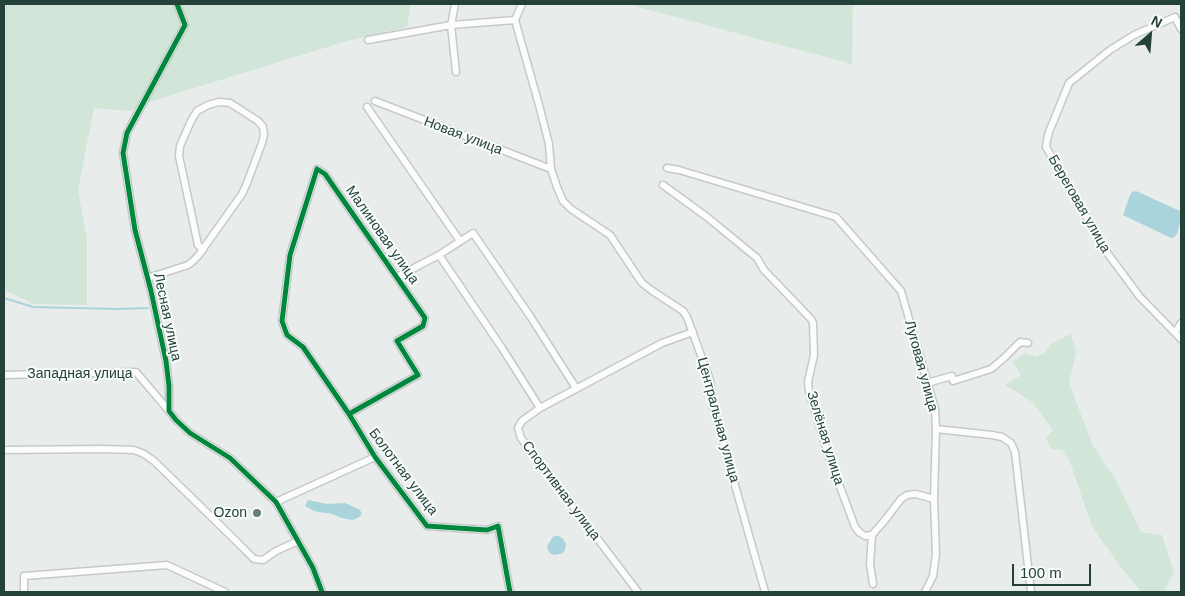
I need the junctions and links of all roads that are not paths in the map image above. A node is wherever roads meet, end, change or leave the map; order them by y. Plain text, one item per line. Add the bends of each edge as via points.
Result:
1 (177, 4) edge
2 (455, 4) edge
3 (522, 4) edge
4 (515, 20) junction
5 (451, 25) junction
6 (1181, 29) edge
7 (368, 40) dead end
8 (456, 72) dead end
9 (375, 101) dead end
10 (367, 107) dead end
11 (667, 168) dead end
12 (551, 169) junction
13 (663, 185) dead end
14 (460, 241) junction
15 (202, 250) junction
16 (439, 255) junction
17 (397, 277) junction
18 (148, 278) junction
19 (282, 321) joint
20 (1181, 323) edge
21 (693, 332) junction
22 (1175, 333) junction
23 (1181, 339) edge
24 (1028, 343) dead end
25 (4, 375) edge
26 (926, 383) junction
27 (576, 388) junction
28 (540, 408) junction
29 (169, 411) junction
30 (349, 414) junction
31 (936, 429) junction
32 (4, 450) edge
33 (375, 457) junction
34 (934, 499) junction
35 (276, 502) junction
36 (872, 535) junction
37 (298, 541) junction
38 (873, 584) dead end
39 (24, 592) edge
40 (224, 592) edge
41 (322, 592) edge
42 (510, 592) edge
43 (638, 592) edge
44 (766, 592) edge
45 (925, 592) edge
46 (1031, 592) edge

1 - 18 street, Лесная улица via 185,25 127,133 124,153 135,230
2 - 5 street
3 - 4 street
4 - 5 street
4 - 12 street via 540,105
5 - 7 street
5 - 8 street
6 - 22 street, Береговая улица via 1175,17 1134,36 1110,50 1069,83 1046,140 1046,147 1108,254 1140,297
9 - 12 street, Новая улица
10 - 14 street
11 - 26 street, Луговая улица via 836,217 901,291
12 - 21 street, Центральная улица via 563,200 610,235 642,283 683,311
13 - 36 street, Зелёная улица via 757,258 764,270 811,319 814,355 808,386 811,400 855,527 865,536
14 - 16 street
14 - 27 street via 473,233
15 - 15 street via 242,194 264,135 258,120 230,104 219,102 197,111 180,146 179,156 198,245
15 - 18 street via 188,264
16 - 17 street
16 - 28 street
17 - 19 street, Малиновая улица via 325,174 317,169 290,255
17 - 30 street, Малиновая улица via 425,318 423,326 397,341 418,375
18 - 29 street, Лесная улица via 166,361
19 - 30 street, Болотная улица via 287,335 302,347
20 - 22 street
21 - 27 street, Спортивная улица via 662,343
21 - 44 street, Центральная улица via 710,380 713,406
22 - 23 street, Береговая улица
24 - 26 street via 1020,342 991,369 953,381 952,376
25 - 29 street, Западная улица via 136,372
26 - 31 street, Луговая улица via 935,409
27 - 28 street, Спортивная улица
28 - 43 street, Спортивная улица via 519,425 521,438
29 - 35 street via 190,433 230,458
30 - 33 street, Болотная улица
31 - 34 street, Луговая улица
31 - 46 street via 992,435 1011,443 1015,452
32 - 37 street via 134,450 154,461 254,559 263,560
33 - 35 street
33 - 42 street, Болотная улица via 427,526 487,530 498,526
34 - 36 street via 907,495
34 - 45 street, Луговая улица via 936,554 933,576
35 - 37 street
36 - 38 street via 870,564
37 - 41 street
39 - 40 street via 24,576 167,566

